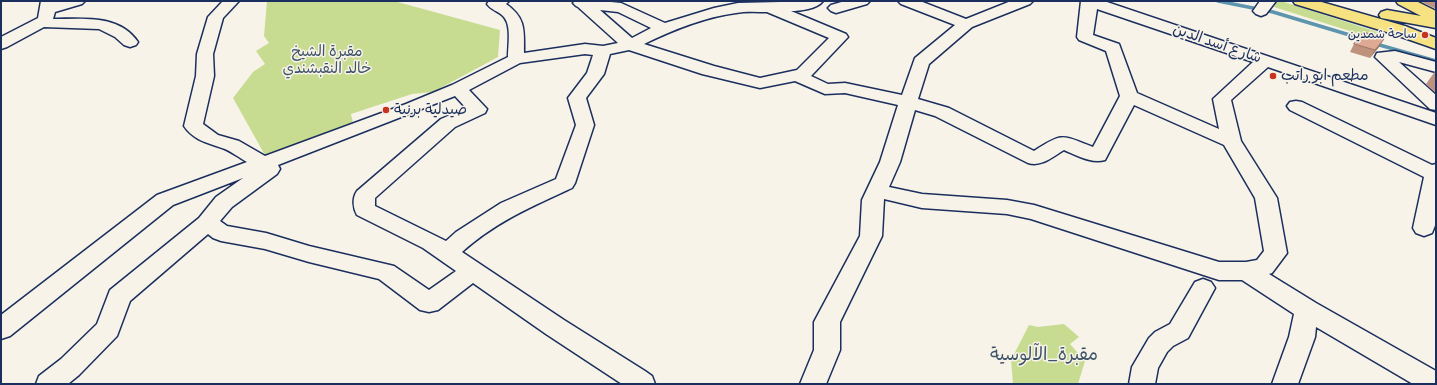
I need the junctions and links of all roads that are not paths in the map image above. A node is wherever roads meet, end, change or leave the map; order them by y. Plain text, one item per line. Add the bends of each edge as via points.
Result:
1 (77, 1) edge
2 (231, 1) edge
3 (501, 1) edge
4 (638, 1) edge
5 (815, 1) edge
6 (862, 1) edge
7 (906, 1) edge
8 (1025, 1) edge
9 (1089, 1) edge
10 (1301, 1) edge
11 (1328, 1) edge
12 (1396, 1) edge
13 (1404, 1) edge
14 (582, 2) edge
15 (769, 7) junction
16 (621, 8) junction
17 (836, 8) dead end
18 (47, 10) edge
19 (1436, 17) edge
20 (1436, 23) edge
21 (966, 24) junction
22 (1400, 24) junction
23 (664, 28) junction
24 (130, 42) dead end
25 (1, 44) edge
26 (1436, 44) edge
27 (630, 45) junction
28 (603, 51) junction
29 (516, 59) junction
30 (1266, 60) junction
31 (1436, 67) edge
32 (796, 75) junction
33 (458, 89) junction
34 (1129, 96) junction
35 (908, 102) junction
36 (1436, 105) edge
37 (1296, 106) dead end
38 (1436, 119) edge
39 (1231, 141) junction
40 (263, 163) junction
41 (1435, 172) edge
42 (877, 191) junction
43 (207, 223) junction
44 (1424, 228) dead end
45 (447, 253) junction
46 (473, 271) junction
47 (1246, 271) junction
48 (1203, 288) dead end
49 (1308, 310) junction
50 (1, 329) edge
51 (49, 384) edge
52 (642, 384) edge
53 (813, 384) edge
54 (1142, 384) edge
55 (1285, 384) edge
56 (1436, 384) edge

1 - 18 street
2 - 40 street via 216,17 205,54 205,76 193,126 211,139 232,145
3 - 29 street via 495,4 510,14 516,25
4 - 16 street
5 - 15 street via 798,6
6 - 17 street
7 - 21 street
8 - 21 street
9 - 30 street, شارع أسد الدين
9 - 34 street via 1085,37 1112,48
10 - 22 main road
11 - 22 main road
12 - 22 main road
13 - 19 main road
14 - 16 street
14 - 27 street
15 - 23 street via 719,11
15 - 32 street via 840,37 803,74
16 - 23 street
18 - 24 street via 49,24 98,23 109,26
18 - 25 street via 23,31
20 - 22 main road
21 - 35 street via 921,62
22 - 26 main road
23 - 27 street
27 - 28 street
27 - 32 street via 708,70 760,83
28 - 29 street via 585,49
28 - 45 street via 595,74 577,98 585,125 565,183 509,208 464,238
29 - 33 street
30 - 38 street, شارع أسد الدين
30 - 39 street via 1222,99
31 - 36 street via 1395,56 1383,57
32 - 35 street via 825,89 845,88
33 - 40 street
33 - 45 street via 478,109 448,123 364,196 365,210 431,242
34 - 35 street via 1098,156 1062,142 1035,159 942,112
34 - 39 street
35 - 42 street via 890,162
37 - 41 street
39 - 47 street via 1266,198 1276,253 1264,267
40 - 43 street via 270,170 224,202
40 - 50 street via 165,200
41 - 44 street
42 - 47 street via 922,201 1007,207 1034,212 1219,271
42 - 53 street via 873,200 871,236 828,322 827,350
43 - 46 street via 221,233 386,272 429,303
43 - 51 street via 119,296 108,330
45 - 46 street
46 - 52 street
47 - 49 street
48 - 54 street via 1179,331 1158,345 1145,367
49 - 55 street via 1302,337
49 - 56 street

